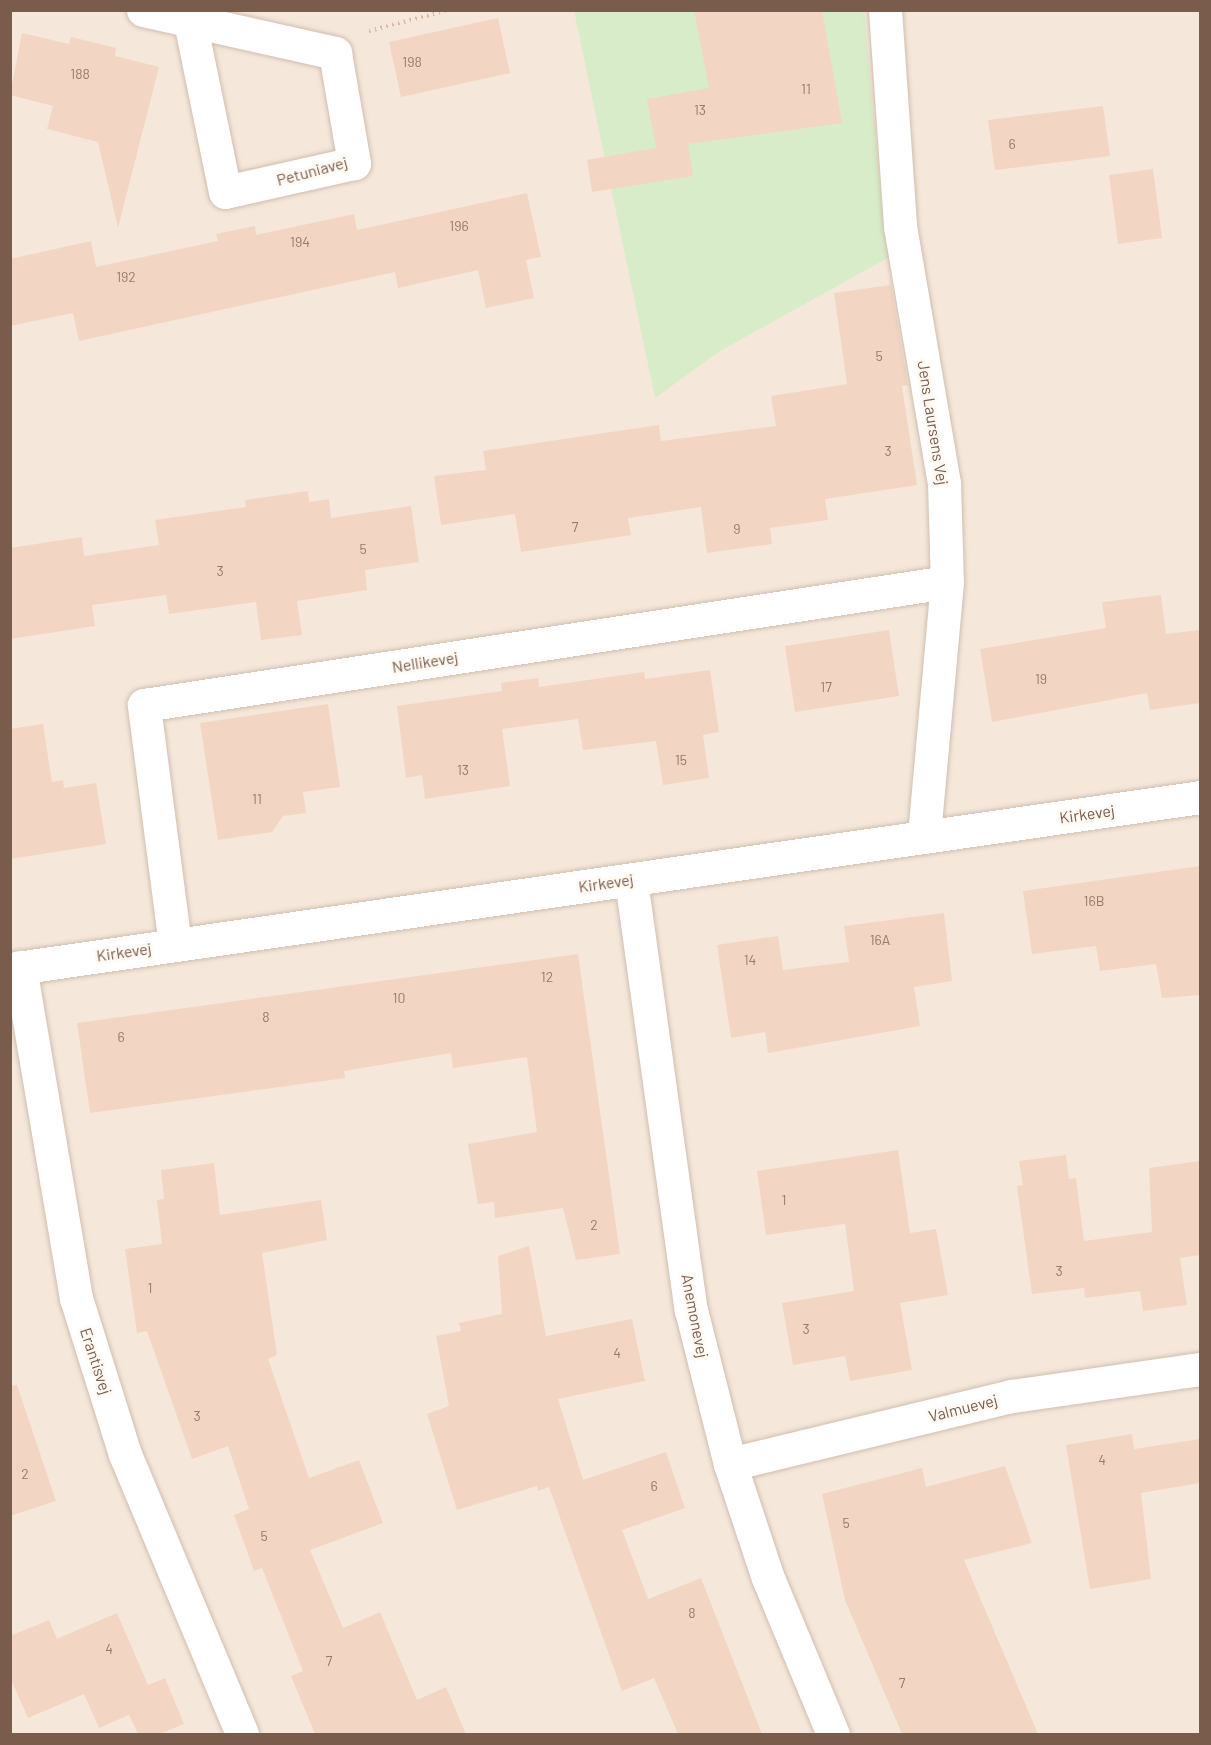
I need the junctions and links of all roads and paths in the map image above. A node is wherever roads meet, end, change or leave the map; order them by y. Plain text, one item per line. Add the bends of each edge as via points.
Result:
1 (143, 10) edge
2 (449, 10) edge
3 (885, 10) edge
4 (190, 22) junction
5 (335, 53) junction
6 (946, 582) junction
7 (1200, 797) edge
8 (924, 837) junction
9 (631, 880) junction
10 (175, 945) junction
11 (15, 968) edge
12 (1200, 1369) edge
13 (730, 1464) junction
14 (242, 1734) edge
15 (833, 1734) edge

1 - 4 street
2 - 5 path via 348,37
3 - 6 street, Jens Laursens Vej via 900,226 944,483
4 - 5 street
4 - 5 street, Petuniavej via 225,192 354,163
6 - 8 street, Jens Laursens Vej
6 - 10 street, Nellikevej via 144,705
7 - 8 street, Kirkevej
8 - 9 street, Kirkevej
9 - 10 street, Kirkevej
9 - 13 street, Anemonevej via 691,1310
10 - 11 street, Kirkevej
11 - 14 street, Erantisvej via 76,1298 125,1454
12 - 13 street, Valmuevej via 1012,1396
13 - 15 street, Anemonevej via 768,1578

